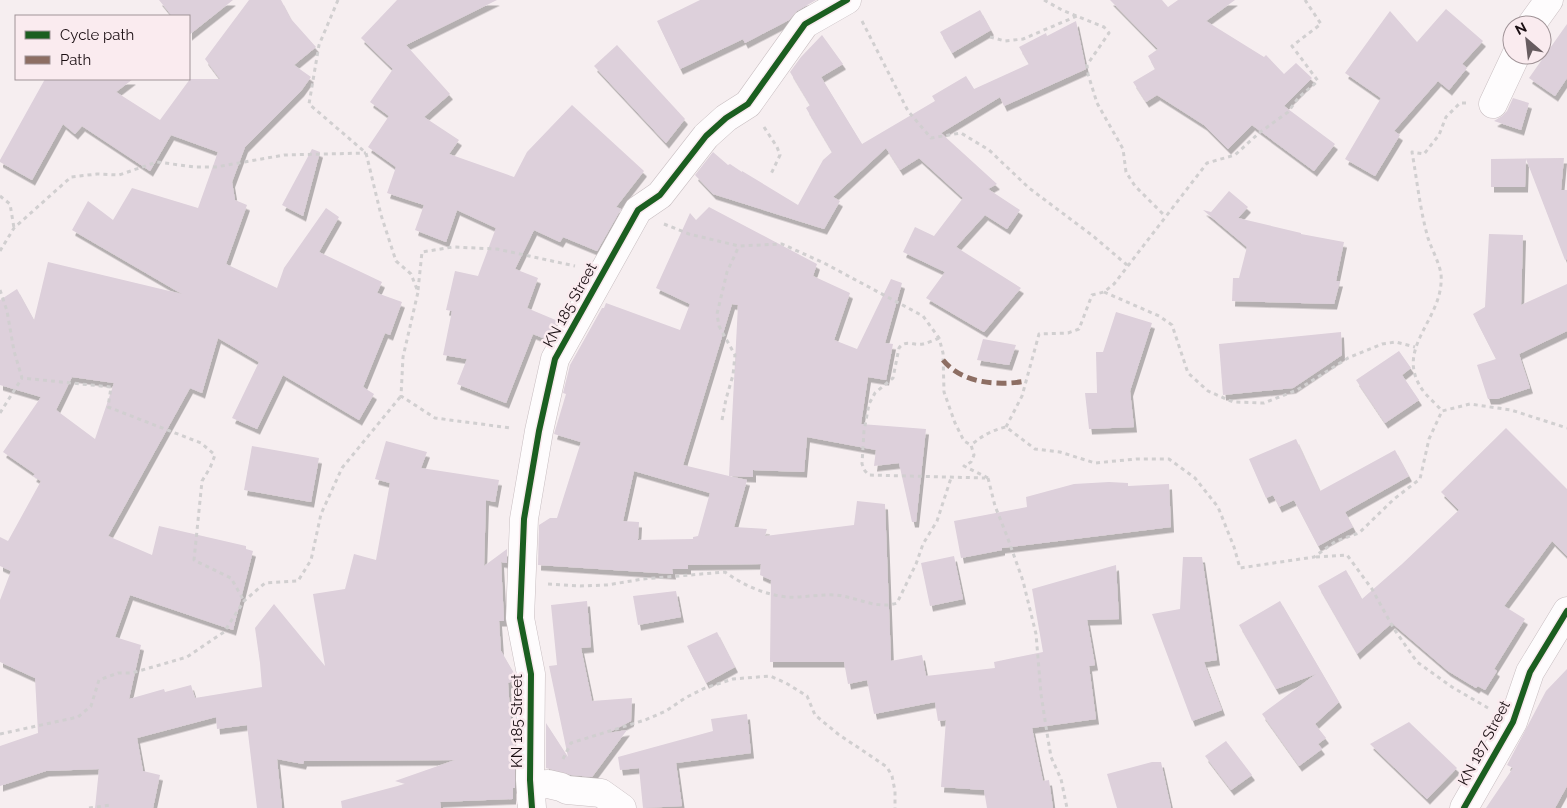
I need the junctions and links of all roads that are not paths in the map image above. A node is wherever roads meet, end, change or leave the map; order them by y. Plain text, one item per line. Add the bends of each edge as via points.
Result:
1 (1549, 0) edge
2 (853, 7) edge
3 (1538, 15) edge
4 (1511, 65) edge
5 (1493, 104) road end
6 (1567, 611) edge
7 (531, 804) edge
8 (622, 808) edge
9 (1464, 808) edge

1 - 3 street
2 - 7 street, KN 185 Street via 806,24 748,104 706,136 660,195 638,210 555,359 524,519 520,618 531,674
4 - 5 street
6 - 9 street, KN 187 Street via 1530,672 1513,722
7 - 8 street via 532,785 548,784 567,790 601,793

